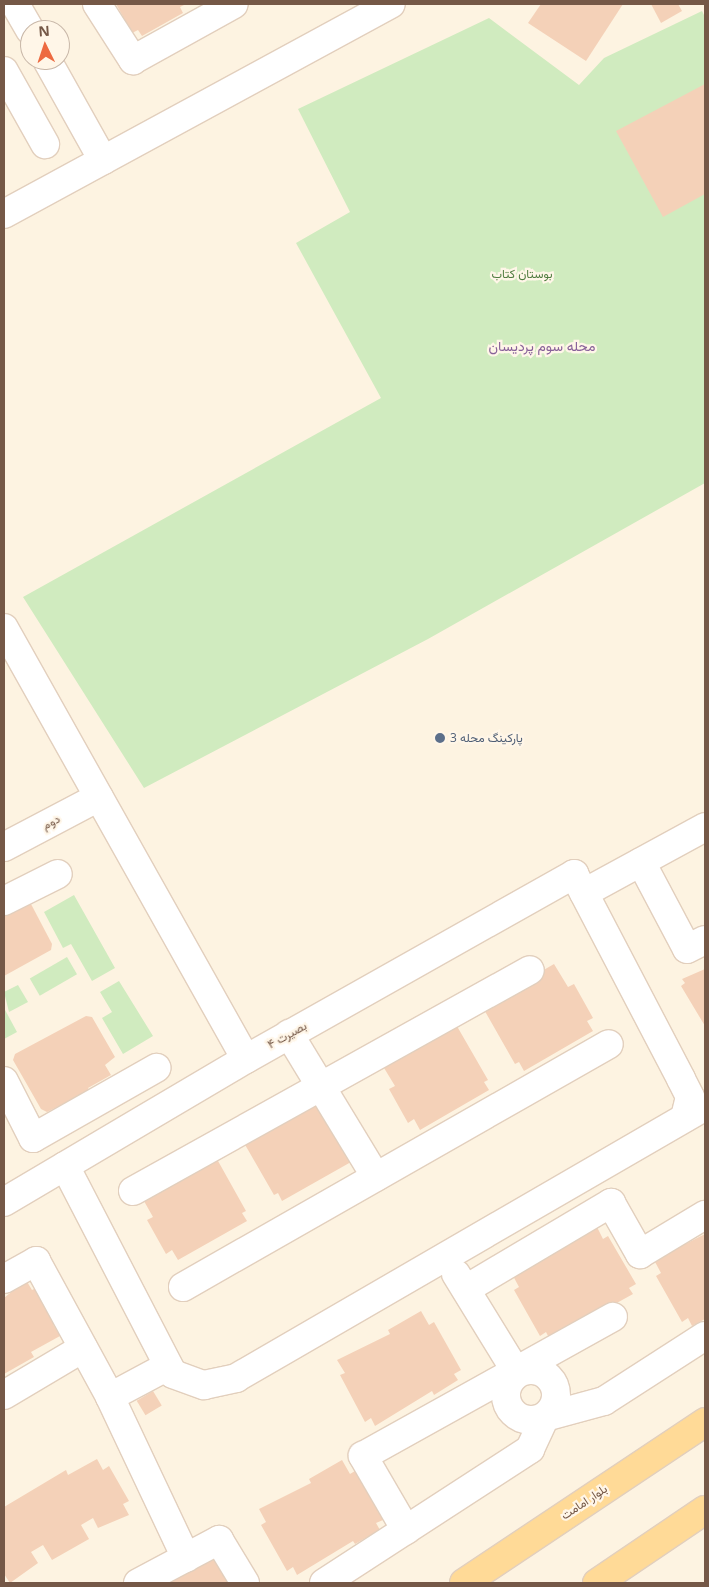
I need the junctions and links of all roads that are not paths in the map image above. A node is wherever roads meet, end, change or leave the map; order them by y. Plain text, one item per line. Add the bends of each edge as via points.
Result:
1 (17, 4) edge
2 (97, 4) edge
3 (234, 4) edge
4 (391, 4) edge
5 (25, 20) edge
6 (52, 70) edge
7 (4, 71) edge
8 (44, 144) dead end
9 (102, 160) junction
10 (4, 214) edge
11 (4, 628) edge
12 (99, 797) junction
13 (705, 826) edge
14 (4, 847) edge
15 (641, 862) junction
16 (58, 874) dead end
17 (579, 883) junction
18 (4, 901) edge
19 (705, 940) edge
20 (530, 970) dead end
21 (289, 1034) junction
22 (609, 1044) dead end
23 (246, 1058) junction
24 (156, 1068) dead end
25 (4, 1081) edge
26 (321, 1086) junction
27 (695, 1112) edge
28 (65, 1166) junction
29 (376, 1177) junction
30 (134, 1191) dead end
31 (4, 1202) edge
32 (705, 1215) edge
33 (446, 1256) junction
34 (4, 1279) edge
35 (183, 1287) dead end
36 (466, 1289) junction
37 (613, 1317) dead end
38 (705, 1336) edge
39 (84, 1348) junction
40 (168, 1366) junction
41 (517, 1373) junction
42 (4, 1395) edge
43 (110, 1398) junction
44 (545, 1417) junction
45 (705, 1422) edge
46 (705, 1510) edge
47 (406, 1530) junction
48 (186, 1558) junction
49 (138, 1583) edge
50 (245, 1583) edge
51 (324, 1583) edge
52 (464, 1583) edge
53 (597, 1583) edge

1 - 5 street
2 - 3 street via 133,60
4 - 9 street
6 - 9 street
7 - 8 street
9 - 10 street
11 - 12 street
12 - 14 street, دوم
12 - 23 street
13 - 15 street, بصیرت ۴
15 - 17 street, بصیرت ۴
15 - 19 street via 687,949
16 - 18 street
17 - 21 street, بصیرت ۴
17 - 27 street
20 - 26 street
21 - 23 street, بصیرت ۴
21 - 26 street
22 - 29 street
23 - 28 street, بصیرت ۴
24 - 25 street via 33,1138
26 - 29 street
26 - 30 street
27 - 33 street
28 - 31 street, بصیرت ۴
28 - 40 street
29 - 35 street
32 - 36 street via 640,1254 610,1203
33 - 36 street
33 - 40 street via 236,1378 204,1385 173,1374
34 - 39 street via 36,1261
36 - 41 street
37 - 41 street
38 - 44 street via 604,1401
39 - 42 street
39 - 43 street
40 - 43 street
41 - 44 street via 536,1370 552,1381 556,1400
41 - 44 street via 505,1389 509,1409 525,1420
41 - 47 street via 363,1456
43 - 48 street
44 - 47 street via 530,1449
45 - 52 main road, بلوار امامت
46 - 53 main road
47 - 51 street
48 - 49 street
48 - 50 street via 218,1540

